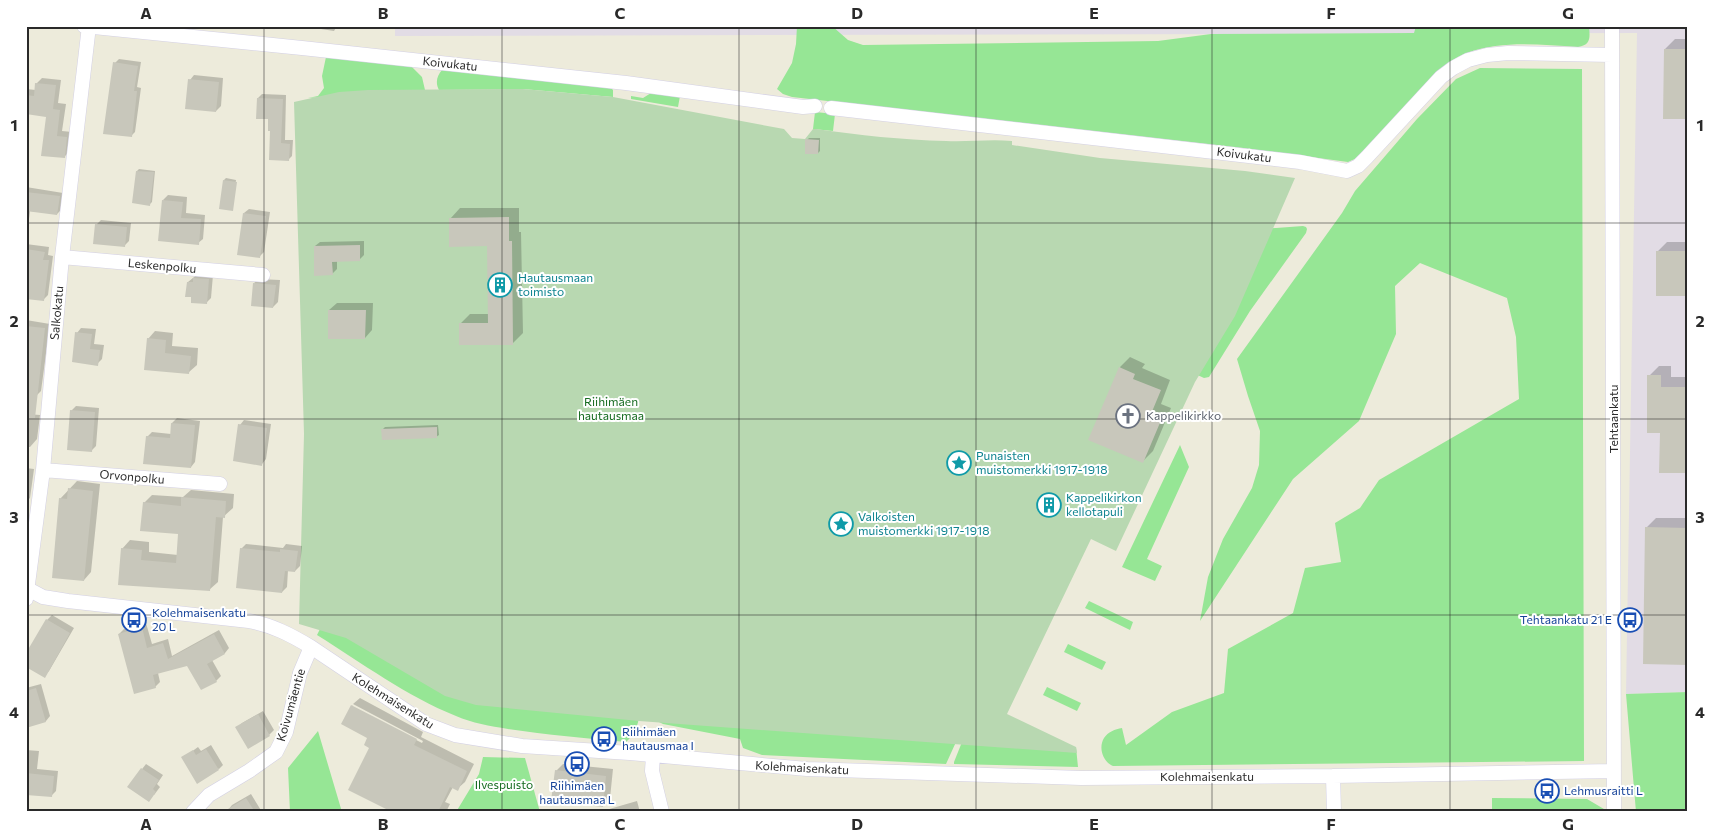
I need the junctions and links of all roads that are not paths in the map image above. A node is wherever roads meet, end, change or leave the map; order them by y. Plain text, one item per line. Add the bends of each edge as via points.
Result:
1 (84, 26) edge
2 (1612, 26) edge
3 (89, 27) edge
4 (1612, 55) junction
5 (815, 106) dead end
6 (832, 108) dead end
7 (62, 258) junction
8 (263, 275) dead end
9 (43, 470) junction
10 (220, 484) dead end
11 (27, 592) edge
12 (311, 647) junction
13 (653, 756) junction
14 (1614, 771) junction
15 (1333, 776) junction
16 (193, 812) edge
17 (662, 812) edge
18 (1334, 812) edge
19 (1614, 812) edge

1 - 3 street, Koivukatu
2 - 4 street, Tehtaankatu
3 - 5 street, Koivukatu
3 - 7 street, Salkokatu
4 - 6 street, Koivukatu via 1508,53 1468,60 1441,77 1358,166 1347,170
4 - 14 street, Tehtaankatu
7 - 8 street, Leskenpolku
7 - 9 street, Salkokatu
9 - 10 street, Orvonpolku
9 - 11 street, Salkokatu
11 - 12 street, Kolehmaisenkatu via 68,601 258,623 279,629
12 - 13 street, Kolehmaisenkatu via 426,724 448,733 522,746
12 - 16 street, Koivumäentie via 300,673 286,732 276,752 210,795
13 - 15 street, Kolehmaisenkatu via 807,769 1002,776
13 - 17 street via 652,771
14 - 15 street, Kolehmaisenkatu
14 - 19 street, Tehtaankatu
15 - 18 street

